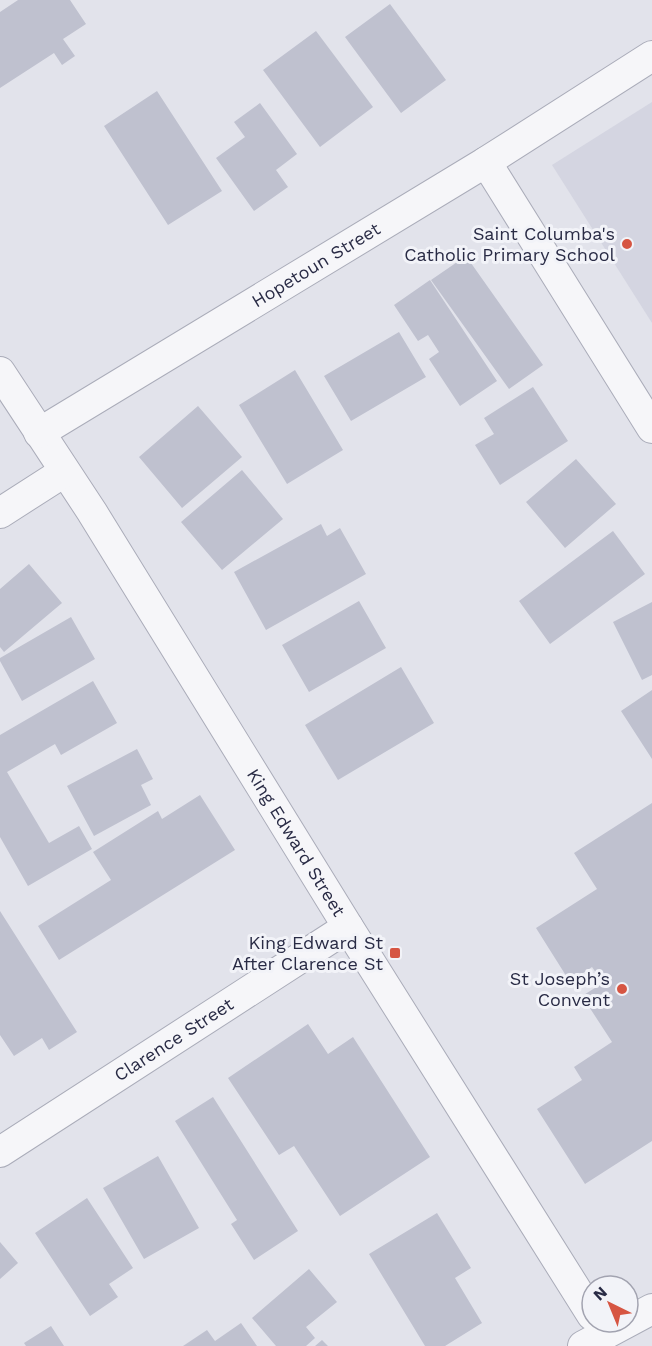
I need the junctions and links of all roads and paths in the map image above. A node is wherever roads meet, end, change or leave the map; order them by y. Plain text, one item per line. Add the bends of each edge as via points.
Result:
1 (652, 56) edge
2 (486, 162) junction
3 (0, 372) edge
4 (652, 428) edge
5 (39, 434) junction
6 (64, 472) junction
7 (0, 513) edge
8 (348, 927) junction
9 (0, 1152) edge
10 (580, 1305) edge

1 - 2 street, Hopetoun Street
2 - 4 street
2 - 5 street, Hopetoun Street
3 - 5 street, King Edward Street
5 - 6 street, King Edward Street
6 - 7 street
6 - 8 street, King Edward Street
8 - 9 street, Clarence Street
8 - 10 street, King Edward Street

